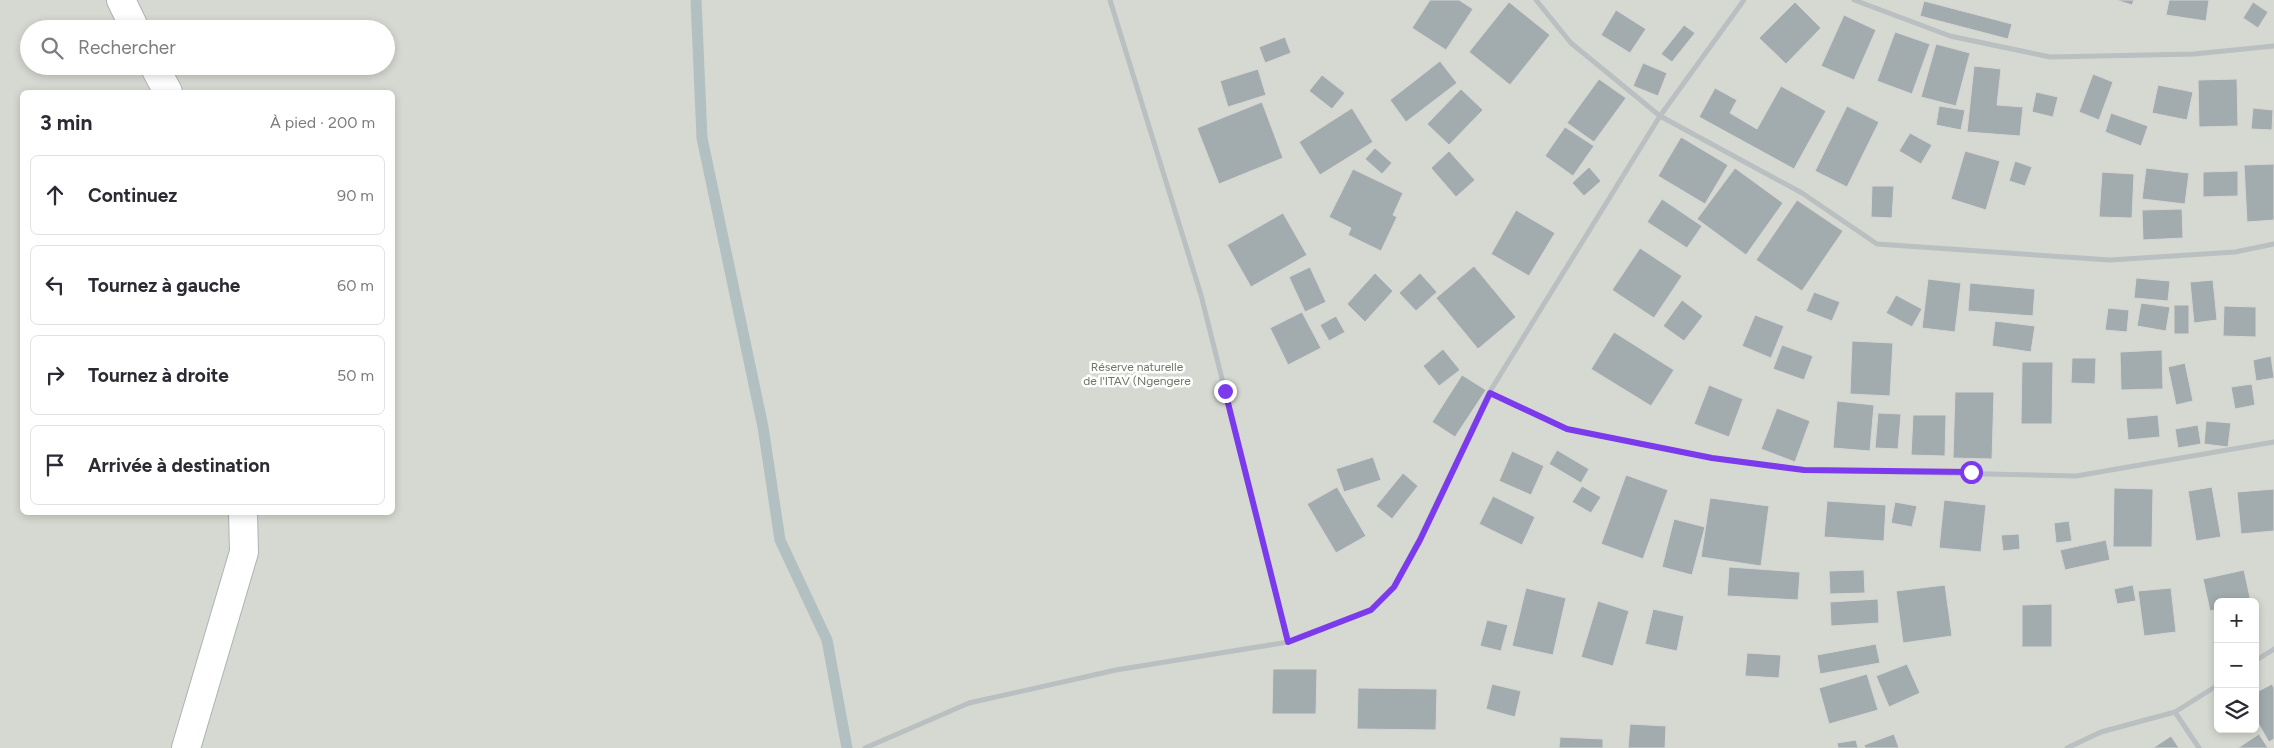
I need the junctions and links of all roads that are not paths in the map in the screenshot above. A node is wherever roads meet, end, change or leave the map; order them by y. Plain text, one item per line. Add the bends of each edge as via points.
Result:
1 (121, 0) edge
2 (1110, 0) edge
3 (1536, 0) edge
4 (1744, 0) edge
5 (1854, 0) edge
6 (131, 20) edge
7 (2274, 46) edge
8 (159, 75) edge
9 (167, 90) edge
10 (1660, 116) junction
11 (2274, 244) edge
12 (1490, 393) junction
13 (2274, 442) edge
14 (243, 515) edge
15 (1288, 642) junction
16 (2274, 649) edge
17 (2259, 658) edge
18 (2214, 688) edge
19 (2175, 712) junction
20 (186, 748) edge
21 (865, 748) edge
22 (2067, 748) edge
23 (2198, 748) edge

1 - 6 street
2 - 15 street via 1201,295
3 - 10 street via 1571,43
4 - 10 street
5 - 7 street via 1950,36 2050,57 2194,54
8 - 9 street
10 - 11 street via 1802,193 1877,244 2110,260 2235,252
10 - 12 street
12 - 13 street via 1567,429 1712,458 1804,470 2076,476
12 - 15 street via 1394,587 1371,610
14 - 20 street via 244,552
15 - 21 street via 1116,670 968,704
16 - 17 street
18 - 19 street
19 - 22 street via 2101,732
19 - 23 street

